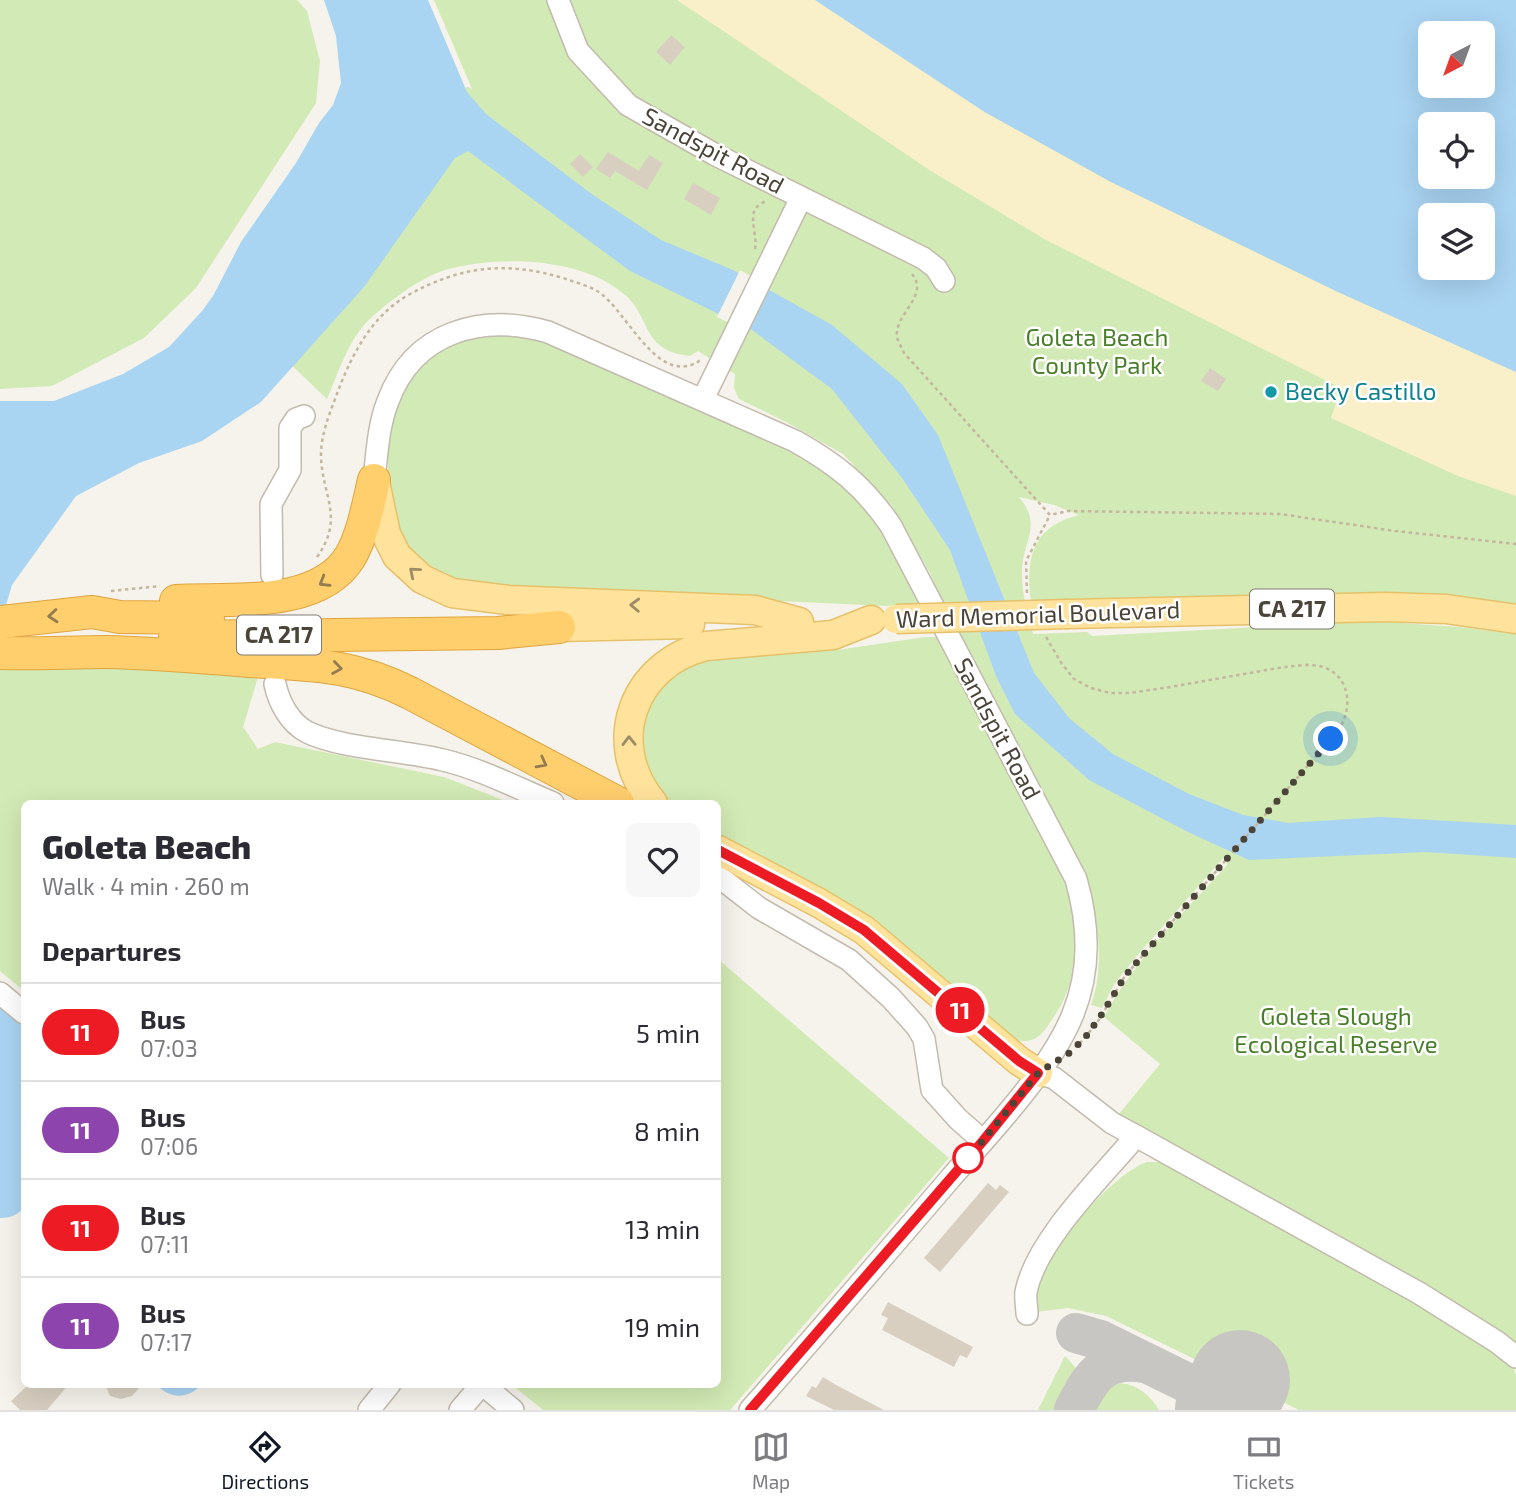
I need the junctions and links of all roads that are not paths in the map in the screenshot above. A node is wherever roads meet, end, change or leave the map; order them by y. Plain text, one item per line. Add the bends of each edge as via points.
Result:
1 (558, 0) edge
2 (801, 198) junction
3 (944, 281) dead end
4 (702, 399) junction
5 (303, 416) dead end
6 (374, 480) junction
7 (272, 575) dead end
8 (92, 612) junction
9 (1516, 619) edge
10 (884, 620) junction
11 (6, 621) edge
12 (799, 622) junction
13 (559, 627) junction
14 (0, 652) edge
15 (275, 684) dead end
16 (545, 800) edge
17 (612, 800) edge
18 (651, 800) edge
19 (721, 852) edge
20 (721, 878) edge
21 (0, 993) edge
22 (21, 1010) edge
23 (1038, 1073) junction
24 (1136, 1136) junction
25 (983, 1141) junction
26 (1027, 1314) dead end
27 (1516, 1357) edge
28 (387, 1388) edge
29 (479, 1388) edge
30 (487, 1388) edge
31 (369, 1410) edge
32 (460, 1410) edge
33 (513, 1410) edge
34 (750, 1410) edge

1 - 2 street, Sandspit Road via 578,51 628,104
2 - 3 street, Sandspit Road via 923,258
2 - 4 street, Sandspit Road via 762,258
4 - 6 street, Sandspit Road via 548,332 505,324 469,327 438,340 399,378 383,415
4 - 23 street, Sandspit Road via 826,459 875,502 1076,879 1084,907 1086,967 1072,1015
5 - 7 street via 290,428 290,470 271,504
6 -> 8 highway via 350,556 332,577 314,588 278,596 119,605
12 -> 6 main road via 755,610 508,600 452,593 422,579 397,556 384,527
8 -> 11 highway, Ward Memorial Boulevard / CA 217
8 - 13 highway, Ward Memorial Boulevard / CA 217 via 120,617
9 - 10 main road, Ward Memorial Boulevard / CA 217, bridge via 1446,609 1386,607
10 - 12 main road, Ward Memorial Boulevard / CA 217
18 -> 10 main road via 632,766 628,736 638,696 675,657 706,646 833,635
12 - 13 main road, Ward Memorial Boulevard / CA 217
13 - 14 highway, Ward Memorial Boulevard / CA 217 via 498,633 148,637
14 -> 17 highway via 168,655 357,671 410,693
15 - 16 street via 285,709 307,732 444,760
19 - 23 main road via 855,923
20 - 25 street via 759,908 849,960 891,998 924,1039 932,1090
21 - 22 street
23 - 24 street via 1054,1078
23 - 25 street, Sandspit Road
24 - 26 street via 1047,1246 1025,1294
24 - 27 street via 1419,1293
25 - 34 street, Sandspit Road
28 - 31 street
29 - 32 street
30 - 33 street

